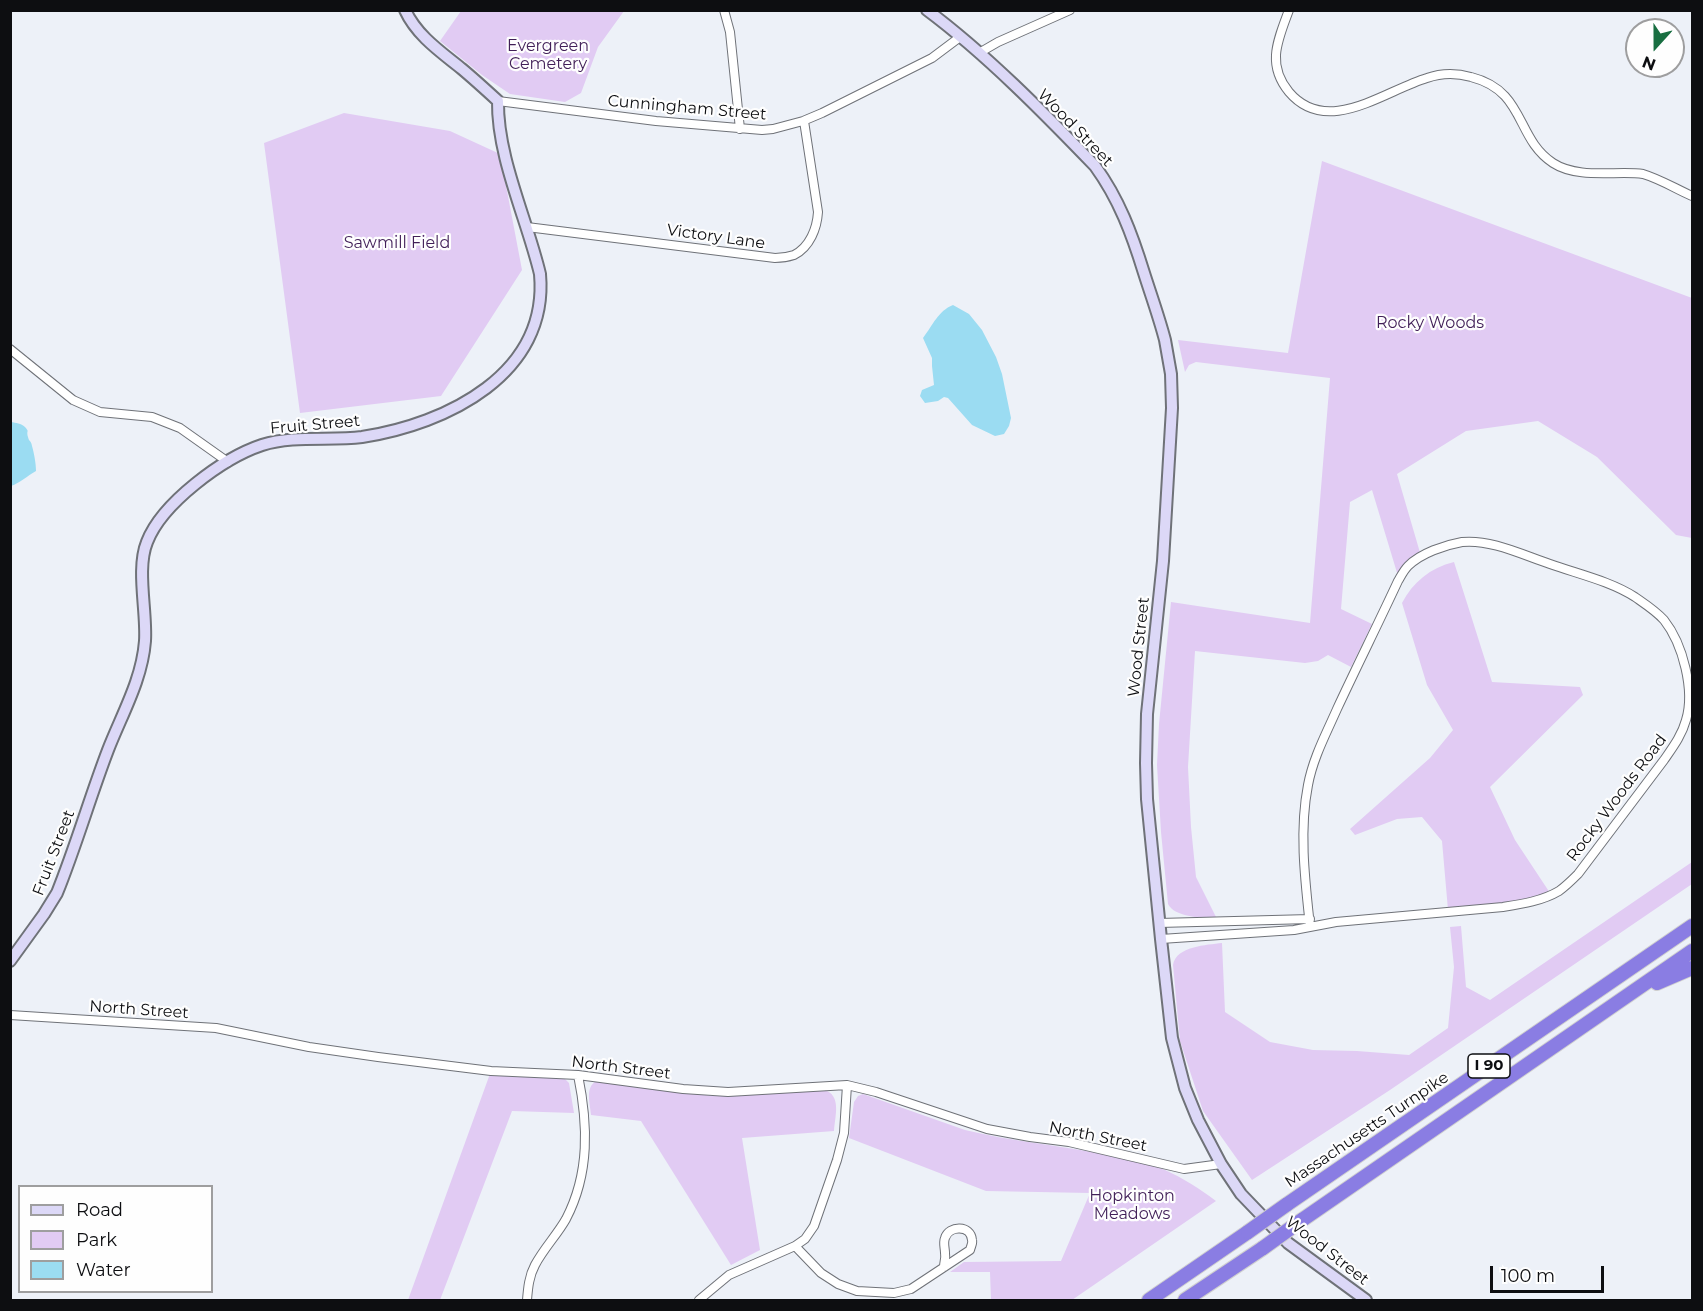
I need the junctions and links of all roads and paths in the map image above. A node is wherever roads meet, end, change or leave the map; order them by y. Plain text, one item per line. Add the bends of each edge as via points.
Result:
1 (405, 10) edge
2 (724, 10) edge
3 (927, 10) edge
4 (1070, 10) edge
5 (1289, 10) edge
6 (960, 37) junction
7 (979, 53) junction
8 (498, 101) junction
9 (804, 121) junction
10 (740, 129) junction
11 (1692, 196) edge
12 (527, 227) junction
13 (10, 349) edge
14 (228, 462) junction
15 (1159, 923) junction
16 (1310, 923) junction
17 (1692, 926) edge
18 (1161, 939) junction
19 (1692, 951) edge
20 (10, 961) edge
21 (1692, 968) edge
22 (1630, 994) junction
23 (10, 1015) edge
24 (578, 1075) junction
25 (847, 1085) junction
26 (1221, 1164) junction
27 (795, 1246) junction
28 (944, 1267) junction
29 (527, 1300) edge
30 (699, 1300) edge
31 (1149, 1300) edge
32 (1185, 1300) edge
33 (1366, 1300) edge

1 - 8 main road via 436,49
2 - 10 street via 730,32
3 - 6 main road, Wood Street
4 - 7 street
5 - 11 street via 1277,42 1277,70 1291,94 1310,108 1337,112 1428,77 1473,77 1507,97 1539,151 1557,165 1573,171 1641,174
6 - 7 main road, Wood Street
6 - 9 street, Cunningham Street via 932,58
7 - 15 main road, Wood Street via 1105,180 1134,242 1169,357 1171,441 1145,743
8 - 10 street, Cunningham Street
8 - 12 main road, Fruit Street via 502,141
9 - 10 street, Cunningham Street via 773,129
9 - 12 street, Victory Lane via 818,212 815,232 794,255 775,258
12 - 14 main road, Fruit Street via 540,274 541,302 522,351 492,383 454,409 416,424 359,437 264,445
13 - 14 street via 73,400 100,412 152,417 180,428
14 - 20 main road, Fruit Street via 199,481 171,507 146,543 146,628 133,693 57,893
15 - 16 street, Rocky Woods Road
15 - 18 main road, Wood Street
16 - 16 street, Rocky Woods Road via 1514,906 1560,890 1578,874 1664,760 1687,719 1687,677 1676,642 1664,621 1650,607 1616,587 1480,542 1462,542 1435,550 1408,566 1342,698 1311,772 1303,824
16 - 18 street, Rocky Woods Road via 1294,930
17 - 31 highway, Massachusetts Turnpike / I 90, bridge
18 - 26 main road, Wood Street via 1180,1072 1197,1120
19 - 22 highway, I 90
21 - 22 highway
22 - 32 highway, I 90, bridge
23 - 24 street, North Street via 216,1028 378,1057 491,1071
24 - 25 street, North Street via 728,1092
24 - 29 street via 586,1134 583,1172 567,1217 534,1266
25 - 26 street, North Street via 987,1129 1069,1142 1184,1169
25 - 27 street via 844,1133 835,1168 814,1226
26 - 33 main road, Wood Street via 1241,1194 1288,1243
27 - 28 street via 821,1273 857,1291 894,1293 911,1289
27 - 30 street via 729,1275
28 - 28 street via 970,1250 972,1240 961,1228 949,1230 945,1237

